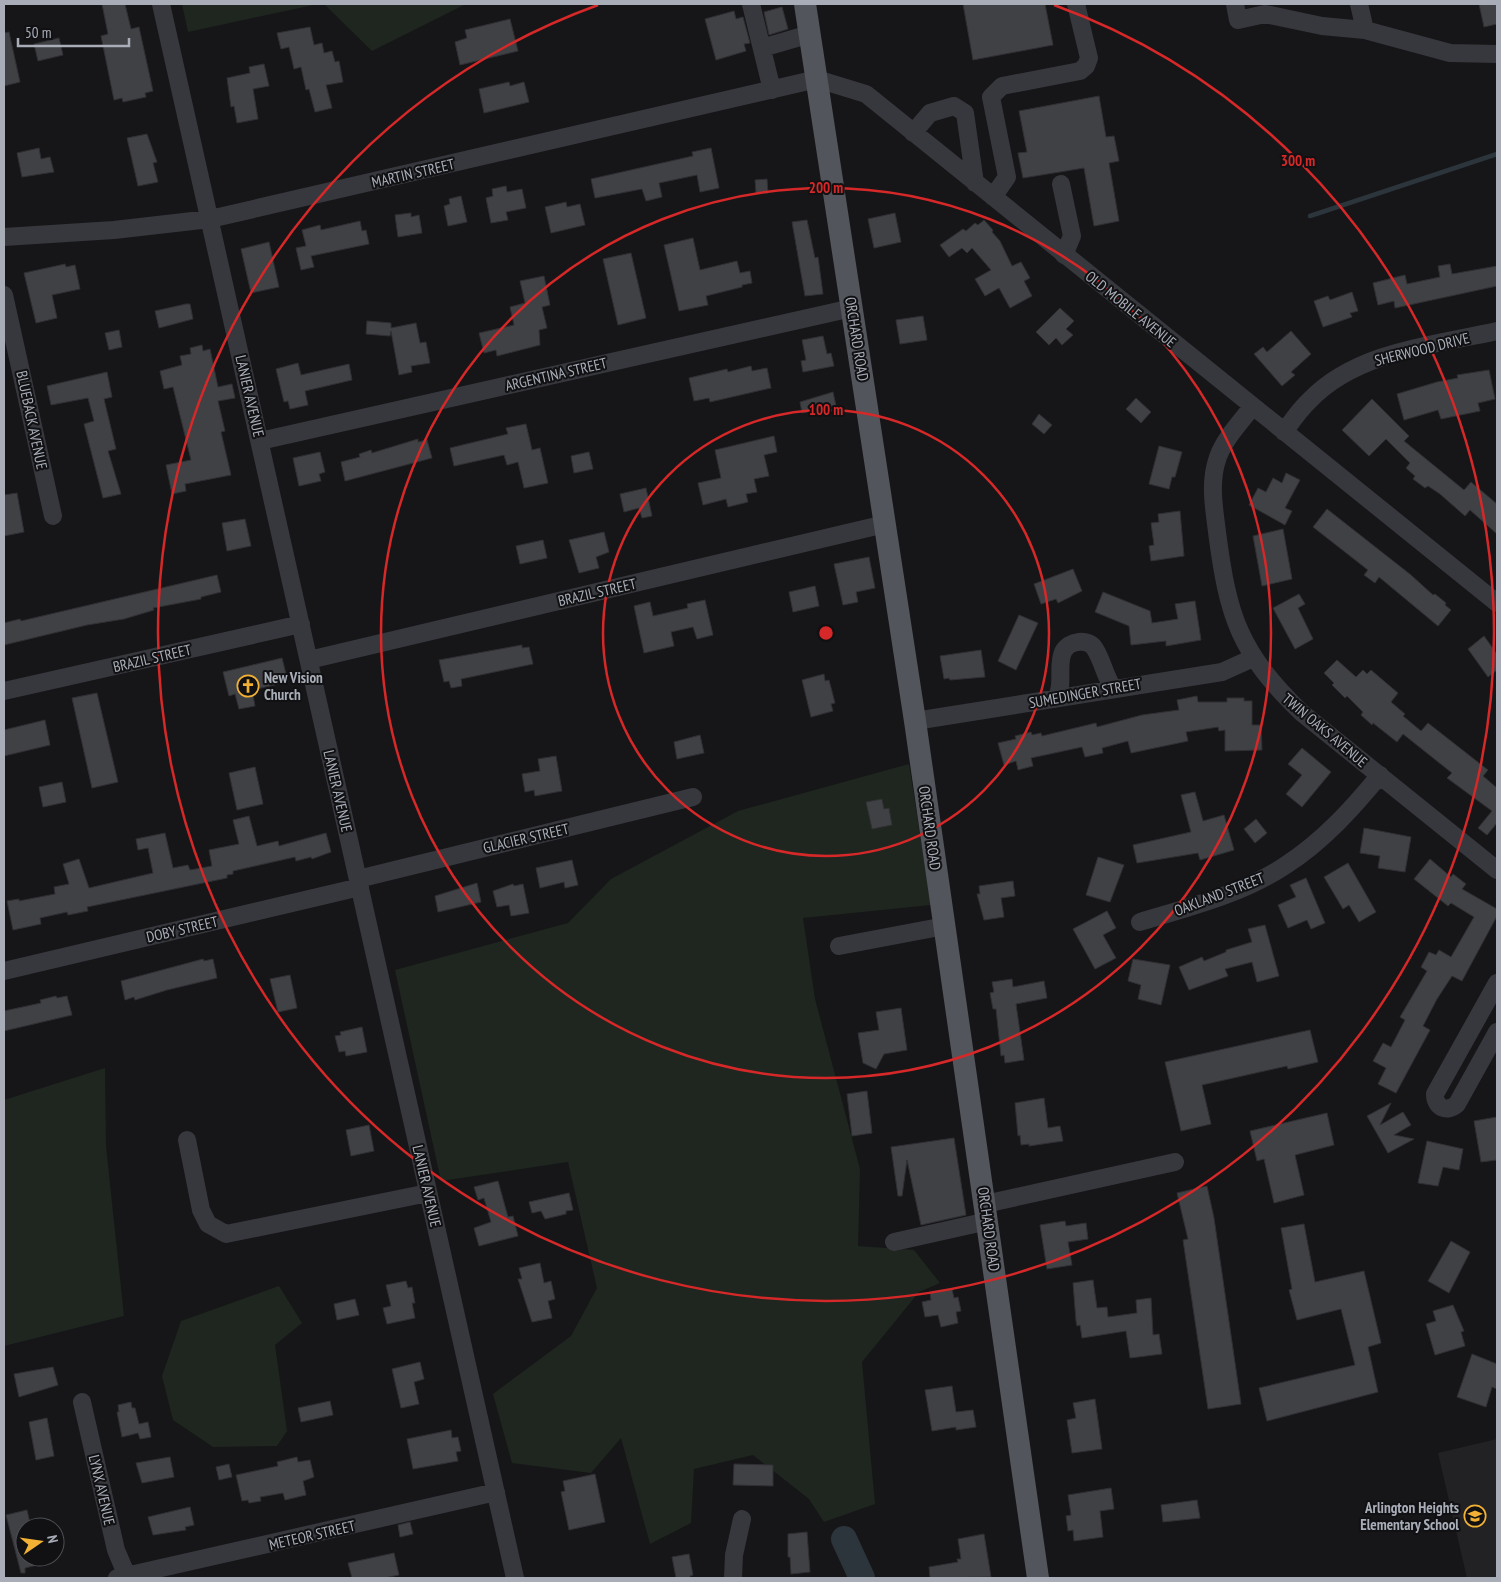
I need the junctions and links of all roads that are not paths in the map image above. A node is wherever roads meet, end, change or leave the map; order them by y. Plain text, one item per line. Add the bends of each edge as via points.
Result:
1 (161, 4) edge
2 (751, 4) edge
3 (805, 4) edge
4 (1076, 4) edge
5 (1234, 4) edge
6 (1359, 4) edge
7 (1365, 30) junction
8 (810, 34) junction
9 (762, 48) junction
10 (1497, 54) edge
11 (817, 79) junction
12 (772, 90) junction
13 (913, 133) junction
14 (975, 184) junction
15 (1061, 184) dead end
16 (993, 197) junction
17 (210, 220) junction
18 (4, 237) edge
19 (1064, 255) junction
20 (4, 295) edge
21 (852, 308) junction
22 (1497, 331) edge
23 (1252, 407) junction
24 (1284, 432) junction
25 (260, 442) junction
26 (52, 516) dead end
27 (885, 524) junction
28 (1497, 603) edge
29 (301, 624) junction
30 (1253, 658) junction
31 (309, 660) junction
32 (1114, 688) junction
33 (4, 691) edge
34 (1057, 697) junction
35 (914, 721) junction
36 (1380, 775) junction
37 (693, 797) dead end
38 (1497, 870) edge
39 (359, 882) junction
40 (1140, 922) dead end
41 (945, 926) junction
42 (839, 946) dead end
43 (4, 971) edge
44 (1497, 983) edge
45 (1497, 1032) edge
46 (187, 1140) dead end
47 (1175, 1162) dead end
48 (428, 1193) junction
49 (987, 1213) junction
50 (894, 1242) dead end
51 (82, 1402) dead end
52 (496, 1492) junction
53 (742, 1519) dead end
54 (122, 1577) edge
55 (515, 1578) edge
56 (733, 1578) edge
57 (1038, 1578) edge

1 - 17 street, LANIER AVENUE
2 - 9 street
3 - 8 main road
4 - 16 street via 1089,58 1086,66 1080,71 1002,86 992,97 1007,176
5 - 7 street via 1238,20 1264,14 1322,26
6 - 7 street
7 - 10 street via 1450,53
8 - 9 street
8 - 11 main road
9 - 12 street
11 - 12 street, MARTIN STREET
11 - 13 street, OLD MOBILE AVENUE via 866,94
11 - 21 main road, ORCHARD ROAD
12 - 17 street, MARTIN STREET
13 - 14 street, OLD MOBILE AVENUE
13 - 14 street via 930,113 954,106 965,113
14 - 16 street, OLD MOBILE AVENUE
15 - 19 street via 1072,236
16 - 19 street, OLD MOBILE AVENUE
17 - 18 street, MARTIN STREET
17 - 25 street, LANIER AVENUE
19 - 23 street, OLD MOBILE AVENUE
20 - 26 street, BLUEBACK AVENUE
21 - 25 street, ARGENTINA STREET
21 - 27 main road, ORCHARD ROAD
22 - 24 street, SHERWOOD DRIVE via 1399,353 1350,371 1310,399
23 - 24 street, OLD MOBILE AVENUE
23 - 30 street, TWIN OAKS AVENUE via 1222,449 1212,492 1229,602
24 - 28 street, OLD MOBILE AVENUE
25 - 29 street, LANIER AVENUE
27 - 31 street, BRAZIL STREET
27 - 35 main road, ORCHARD ROAD
29 - 31 street, LANIER AVENUE
29 - 33 street, BRAZIL STREET
30 - 32 street, SUMEDINGER STREET via 1222,672
30 - 36 street, TWIN OAKS AVENUE via 1277,690
31 - 39 street, LANIER AVENUE
32 - 34 street, SUMEDINGER STREET
32 - 34 street via 1095,648 1086,642 1078,642 1067,646 1063,652
34 - 35 street, SUMEDINGER STREET
35 - 41 main road, ORCHARD ROAD
36 - 38 street, TWIN OAKS AVENUE
36 - 40 street, OAKLAND STREET via 1344,818 1286,866 1230,893
37 - 39 street, GLACIER STREET
39 - 43 street, DOBY STREET
39 - 48 street, LANIER AVENUE
41 - 42 street
41 - 49 main road, ORCHARD ROAD
44 - 45 street via 1435,1094 1439,1107 1452,1108 1457,1104
46 - 48 street via 201,1210 208,1224 226,1234
47 - 49 street
48 - 52 street, LANIER AVENUE
49 - 50 street
49 - 57 main road, ORCHARD ROAD
51 - 54 street, LYNX AVENUE
52 - 54 street, METEOR STREET
52 - 55 street, LANIER AVENUE
53 - 56 street

